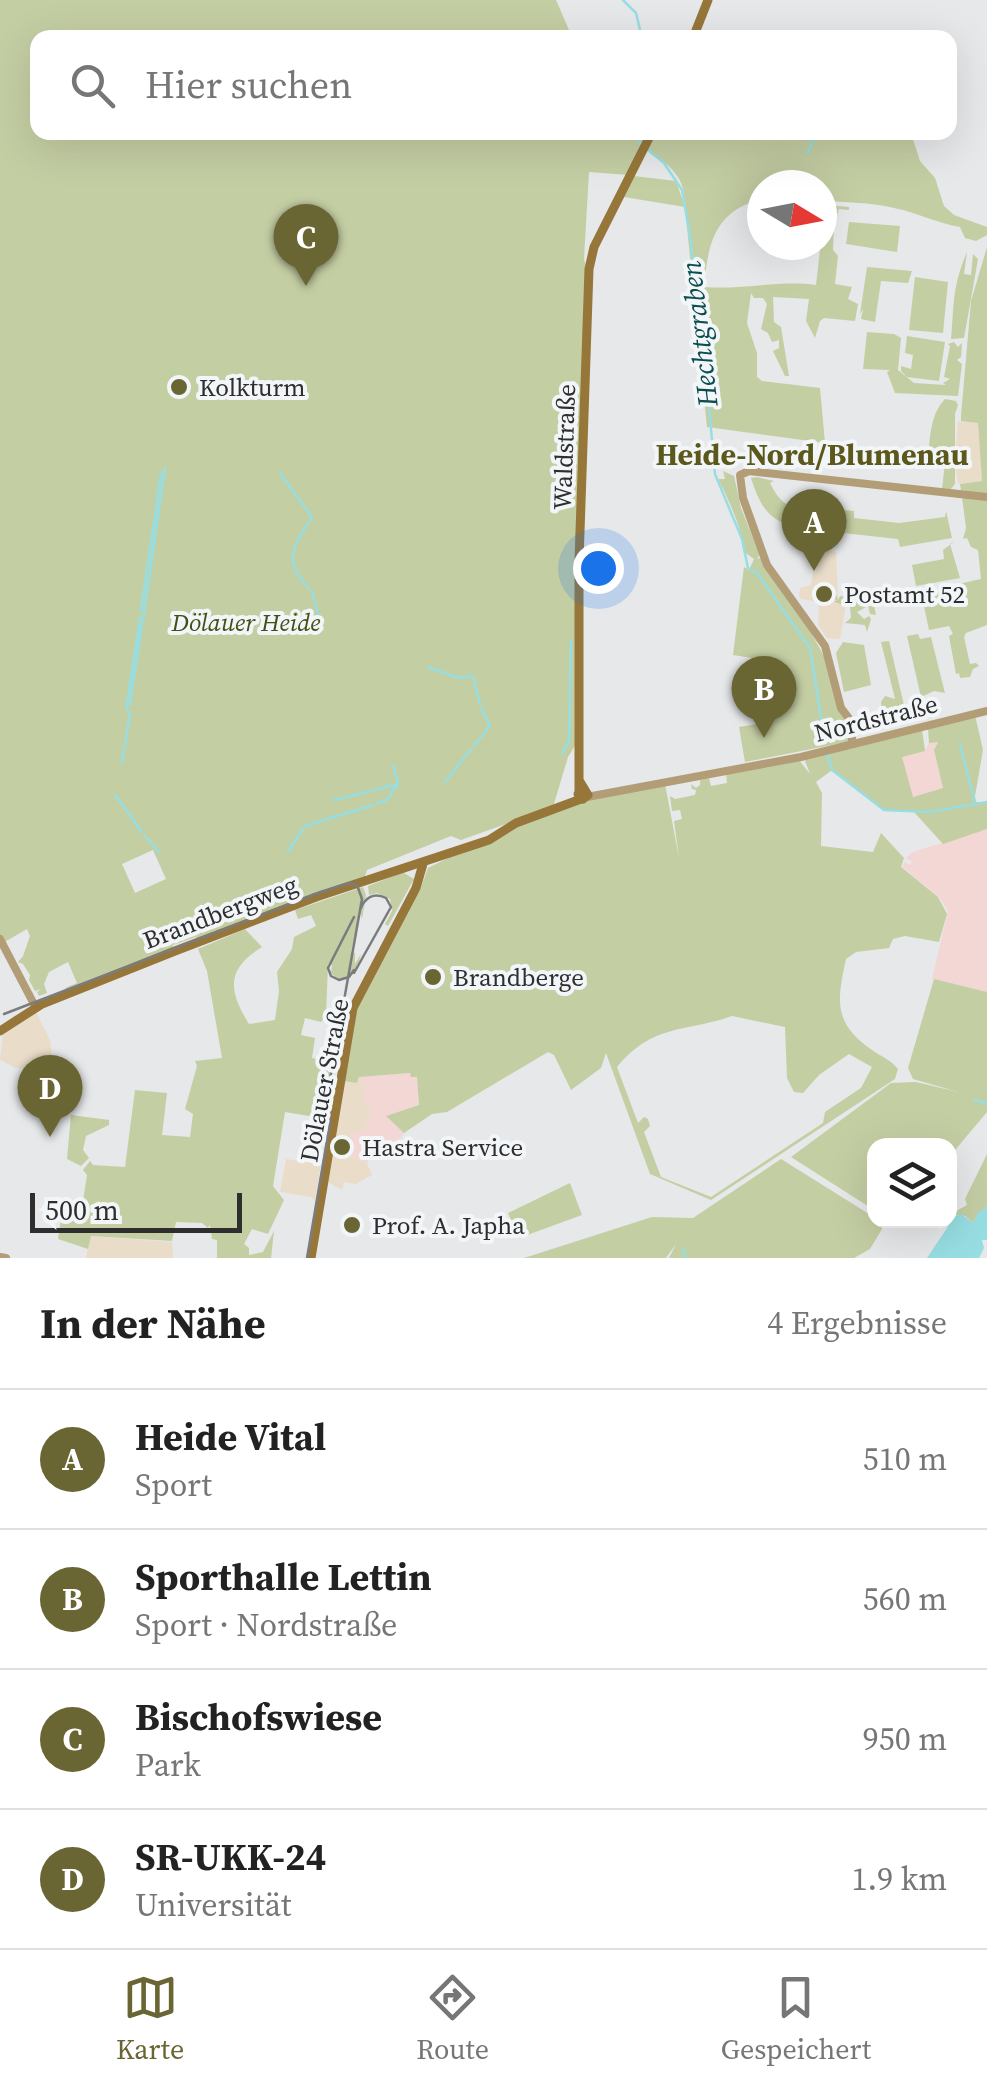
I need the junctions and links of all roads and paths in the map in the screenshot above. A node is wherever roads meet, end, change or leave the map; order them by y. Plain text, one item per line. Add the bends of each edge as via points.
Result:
1 (708, 0) edge
2 (696, 30) edge
3 (648, 140) edge
4 (987, 497) edge
5 (987, 711) edge
6 (851, 744) junction
7 (583, 795) junction
8 (422, 864) junction
9 (0, 938) edge
10 (36, 1008) junction
11 (0, 1031) edge
12 (311, 1258) edge

1 - 2 main road
3 - 7 main road, Waldstraße via 588,270 579,560
4 - 6 street via 741,473 743,498 770,570 828,652 841,708 854,725
5 - 6 street, Nordstraße
6 - 7 street, Nordstraße
7 - 8 main road, Nordstraße
8 - 10 main road, Brandbergweg via 284,908
8 - 12 main road, Dölauer Straße via 354,1008
9 - 10 street
10 - 11 main road, Brandbergweg

